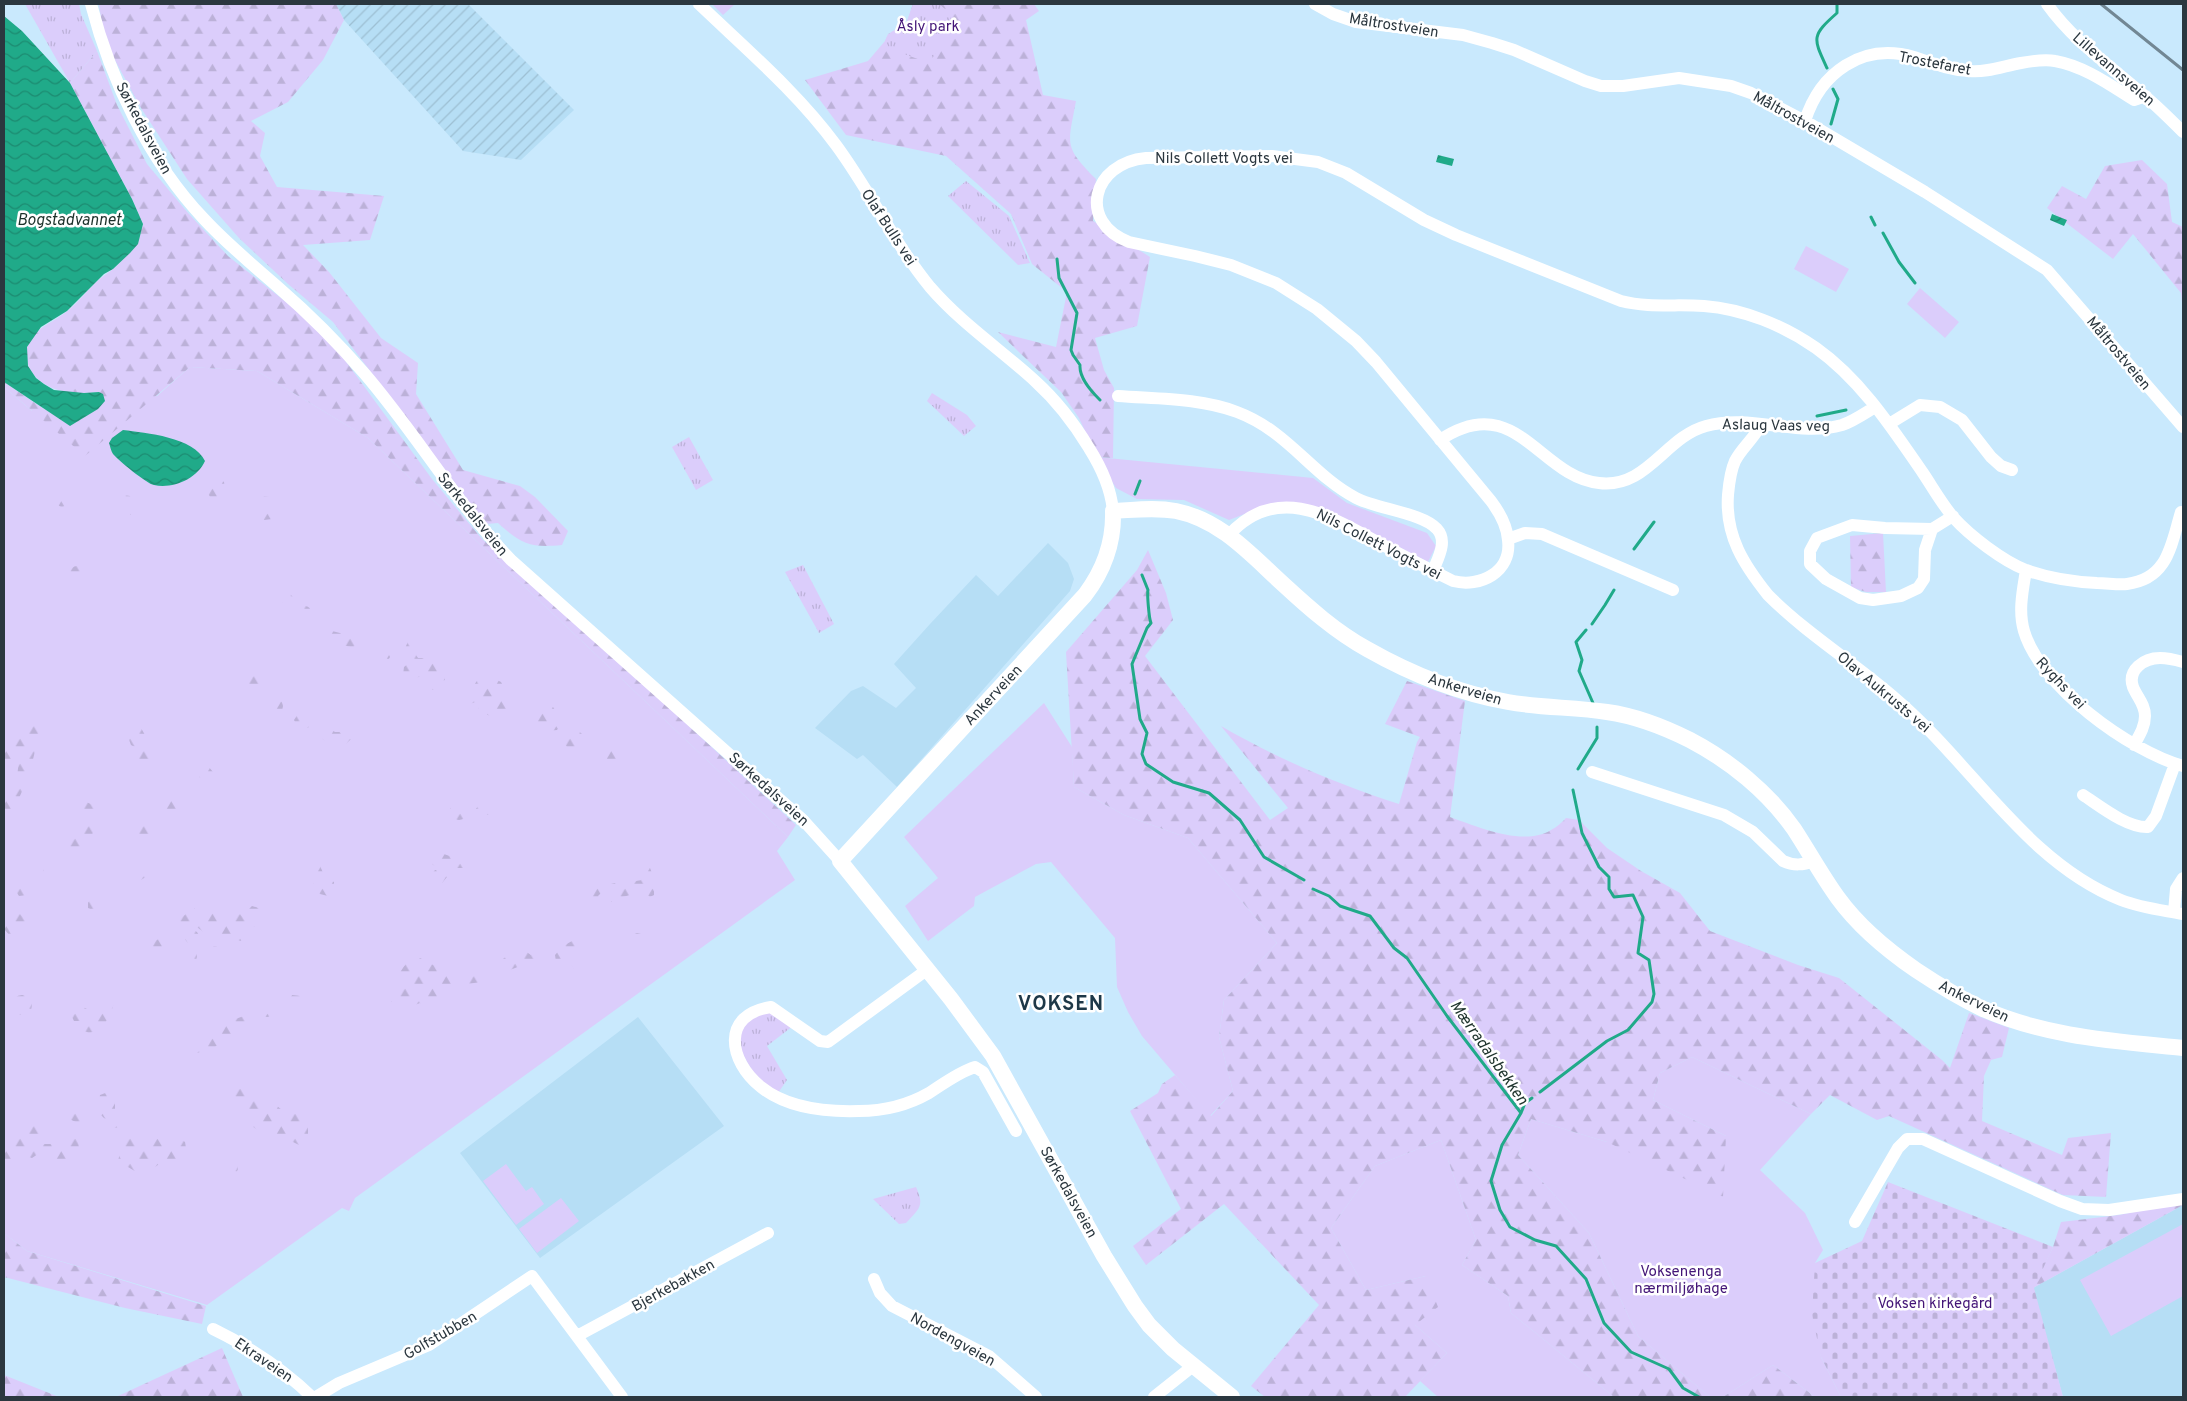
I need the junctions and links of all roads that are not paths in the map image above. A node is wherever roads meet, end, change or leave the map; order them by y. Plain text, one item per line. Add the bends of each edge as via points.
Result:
1 (91, 4) edge
2 (699, 4) edge
3 (1314, 4) edge
4 (2047, 4) edge
5 (2146, 96) junction
6 (1804, 121) junction
7 (2183, 132) edge
8 (1118, 396) dead end
9 (1876, 406) junction
10 (1762, 424) junction
11 (1889, 424) junction
12 (2183, 427) edge
13 (1440, 440) junction
14 (1086, 443) joint
15 (2012, 470) dead end
16 (1113, 511) junction
17 (2181, 512) dead end
18 (1952, 516) junction
19 (1932, 529) junction
20 (1229, 535) junction
21 (1508, 539) junction
22 (2026, 570) junction
23 (1432, 571) junction
24 (1673, 590) dead end
25 (2183, 662) edge
26 (2134, 745) junction
27 (2179, 765) edge
28 (1592, 772) dead end
29 (2083, 795) dead end
30 (840, 861) junction
31 (1814, 861) junction
32 (2183, 878) edge
33 (2179, 913) edge
34 (928, 969) junction
35 (2183, 1048) edge
36 (1016, 1131) dead end
37 (2183, 1199) edge
38 (1855, 1222) dead end
39 (768, 1233) dead end
40 (874, 1279) dead end
41 (213, 1329) dead end
42 (577, 1336) junction
43 (1193, 1366) junction
44 (616, 1395) edge
45 (312, 1397) edge
46 (316, 1397) edge
47 (1036, 1397) edge
48 (1154, 1397) edge
49 (1232, 1397) edge

1 - 30 street, Sørkedalsveien via 103,42 138,124 160,161 198,212 310,316 355,363 475,520 511,560 781,800
2 - 14 street, Olaf Bulls vei via 773,74 827,134 906,255 939,297 1042,388
3 - 6 street, Måltrostveien via 1356,22 1463,35 1492,43 1601,86 1679,78 1731,86
4 - 5 street, Lillevannsveien via 2077,39
5 - 6 street, Trostefaret via 2134,100 2096,76 2055,61 2023,63 1980,72 1936,65 1913,57 1879,55 1848,64 1825,82 1811,101
5 - 7 street, Lillevannsveien
6 - 12 street, Måltrostveien via 1925,192 2047,270
8 - 23 street via 1216,406 1263,425 1347,493 1436,527 1442,541
9 - 10 street, Aslaug Vaas veg via 1849,422 1832,427
9 - 11 street, Nils Collett Vogts vei
9 - 13 street, Nils Collett Vogts vei via 1831,360 1778,326 1732,310 1706,306 1646,306 1621,301 1439,227 1351,175 1318,162 1272,156 1146,158 1124,162 1109,173 1099,188 1098,210 1103,223 1113,234 1129,242 1231,265 1301,297 1360,345
10 - 13 street, Aslaug Vaas veg via 1733,421 1697,429 1673,444 1642,473 1605,484 1580,478 1519,435 1495,426 1460,428
10 - 33 street, Olav Aukrusts vei via 1734,464 1728,512 1738,552 1768,595 1912,713 2034,842 2064,867 2094,888 2122,901
11 - 15 street via 1920,405 1940,407 1962,420 1991,457
11 - 18 street, Nils Collett Vogts vei
13 - 21 street, Nils Collett Vogts vei via 1497,510
14 - 16 street, Ankerveien via 1105,479
16 - 20 main road, Ankerveien via 1154,509 1179,512 1202,519
16 - 30 main road, Ankerveien via 1113,531 1107,557 1085,595
17 - 22 street, Nils Collett Vogts vei via 2166,561 2145,579 2126,584 2090,582
18 - 19 street
18 - 22 street, Nils Collett Vogts vei via 1978,539
19 - 19 street via 1925,550 1924,579 1918,588 1901,596 1873,600 1860,598 1826,579 1810,564 1810,551 1817,538 1852,525
20 - 23 street, Nils Collett Vogts vei via 1247,519 1264,512 1306,509 1334,518
20 - 31 main road, Ankerveien via 1303,603 1339,631 1415,673 1450,687 1506,701 1628,716 1694,742 1764,794 1793,828
21 - 23 street, Nils Collett Vogts vei via 1507,556 1501,567 1476,583 1460,583
21 - 24 street via 1525,533 1542,534
22 - 26 street, Ryghs vei via 2023,630 2034,655 2048,674 2079,704
25 - 26 street via 2156,658 2134,670 2132,682 2144,706 2145,718
26 - 27 street, Ryghs vei
27 - 29 street, Ryghs vei via 2148,827 2121,819
28 - 31 street via 1724,815 1753,832 1789,864
30 - 34 main road, Sørkedalsveien
31 - 35 main road, Ankerveien via 1840,900 1868,932 1904,962 1967,1000 2012,1020 2061,1033
32 - 33 street, Olav Aukrusts vei via 2176,889
34 - 36 street via 828,1042 820,1041 772,1007 757,1009 741,1020 735,1032 736,1054 753,1080 772,1094 808,1108 842,1112 904,1105 975,1067 983,1072
34 - 43 main road, Sørkedalsveien via 999,1065 1123,1289 1154,1329
37 - 38 street via 2109,1210 2082,1209 1923,1139 1907,1139 1898,1148
39 - 42 street, Bjerkebakken
40 - 47 street, Nordengveien via 880,1293 892,1306 989,1356
41 - 45 street, Ekraveien via 276,1365
42 - 44 street
42 - 46 street, Golfstubben via 532,1276 429,1345
43 - 48 street
43 - 49 main road, Sørkedalsveien

